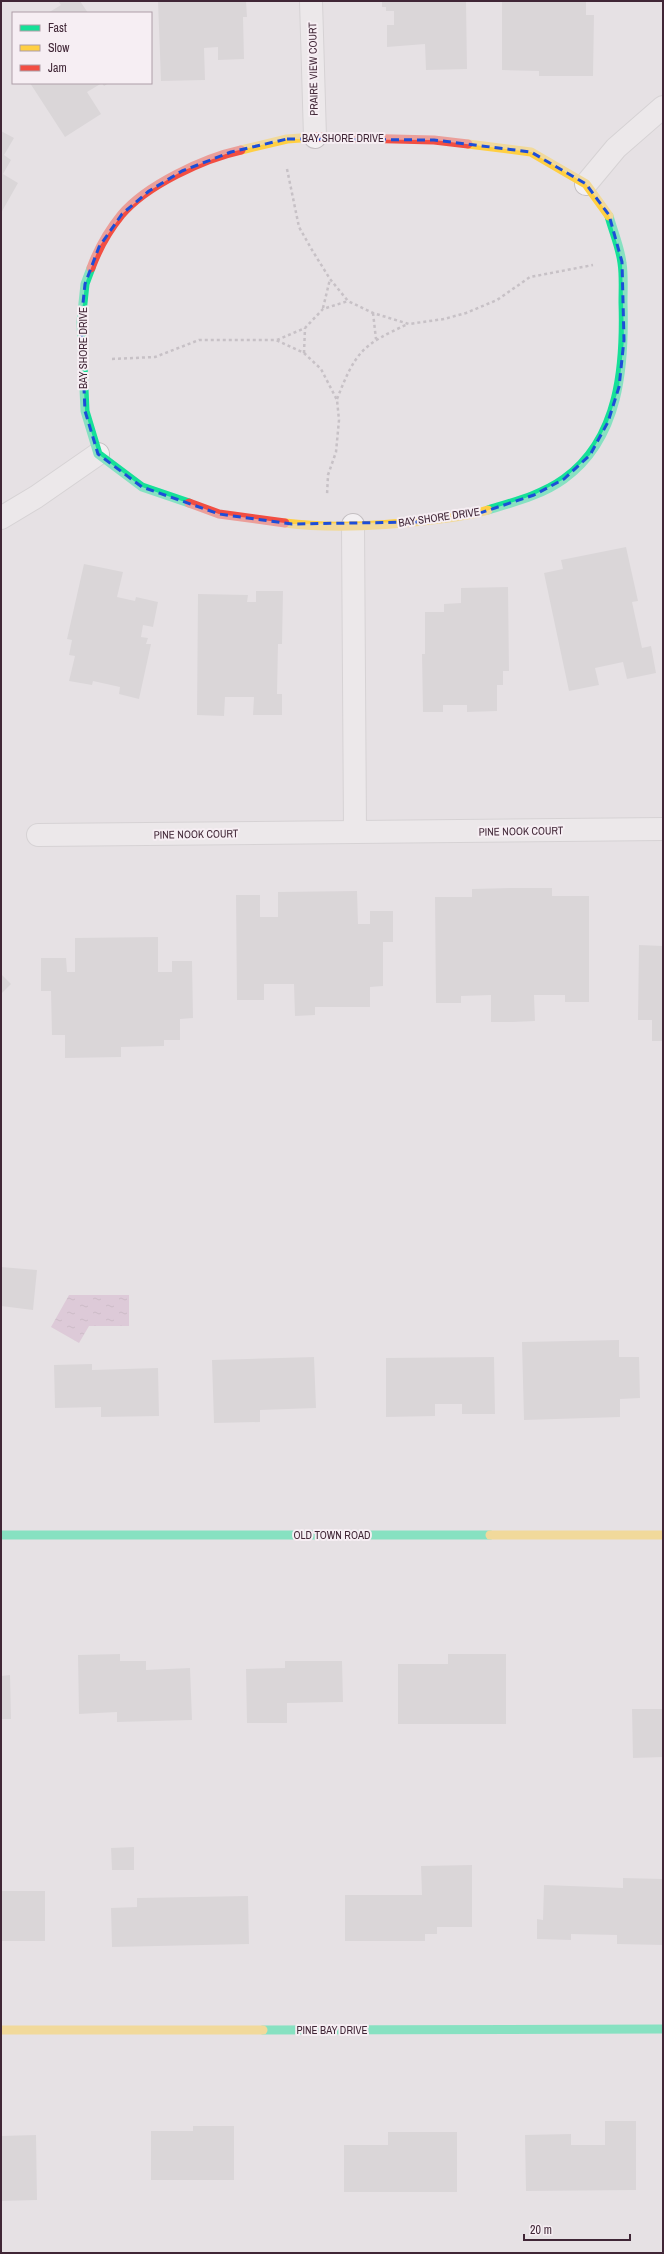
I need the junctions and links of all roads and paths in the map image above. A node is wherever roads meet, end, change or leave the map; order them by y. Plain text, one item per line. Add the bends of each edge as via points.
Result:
1 (311, 1) edge
2 (663, 107) edge
3 (315, 137) junction
4 (286, 161) dead end
5 (586, 184) junction
6 (599, 264) dead end
7 (330, 279) junction
8 (348, 301) junction
9 (323, 309) junction
10 (373, 313) junction
11 (409, 324) junction
12 (306, 328) junction
13 (376, 339) junction
14 (276, 340) junction
15 (304, 353) junction
16 (107, 360) dead end
17 (337, 400) junction
18 (98, 454) junction
19 (327, 498) dead end
20 (1, 518) edge
21 (353, 525) junction
22 (663, 829) edge
23 (355, 832) junction
24 (38, 835) dead end
25 (1, 1535) edge
26 (663, 1535) edge
27 (663, 2029) edge
28 (1, 2030) edge

1 - 3 street, PRAIRE VIEW COURT
2 - 5 street via 616,148
3 - 5 street, BAY SHORE DRIVE via 434,140 531,152
3 - 18 street, BAY SHORE DRIVE via 287,139 231,152 182,171 149,191 122,214 99,247 85,284 81,322 84,411
4 - 7 path via 299,227
5 - 21 street, BAY SHORE DRIVE via 609,215 622,262 624,292 624,340 619,387 608,422 590,455 564,479 534,495 477,514 416,522
6 - 11 path via 530,277 496,300 466,313
7 - 8 path
7 - 9 path
8 - 9 path
8 - 10 path
9 - 12 path
10 - 11 path
10 - 13 path
11 - 13 path
12 - 14 path
12 - 15 path
13 - 17 path via 363,350 349,368
14 - 15 path
14 - 16 path via 199,340 155,357
15 - 17 path via 321,369
17 - 19 path via 339,420 336,452 328,475
18 - 20 street
18 - 21 street, BAY SHORE DRIVE via 142,487 219,514 292,524
21 - 23 street
22 - 23 street, PINE NOOK COURT
23 - 24 street, PINE NOOK COURT
25 - 26 street, OLD TOWN ROAD
27 - 28 street, PINE BAY DRIVE

